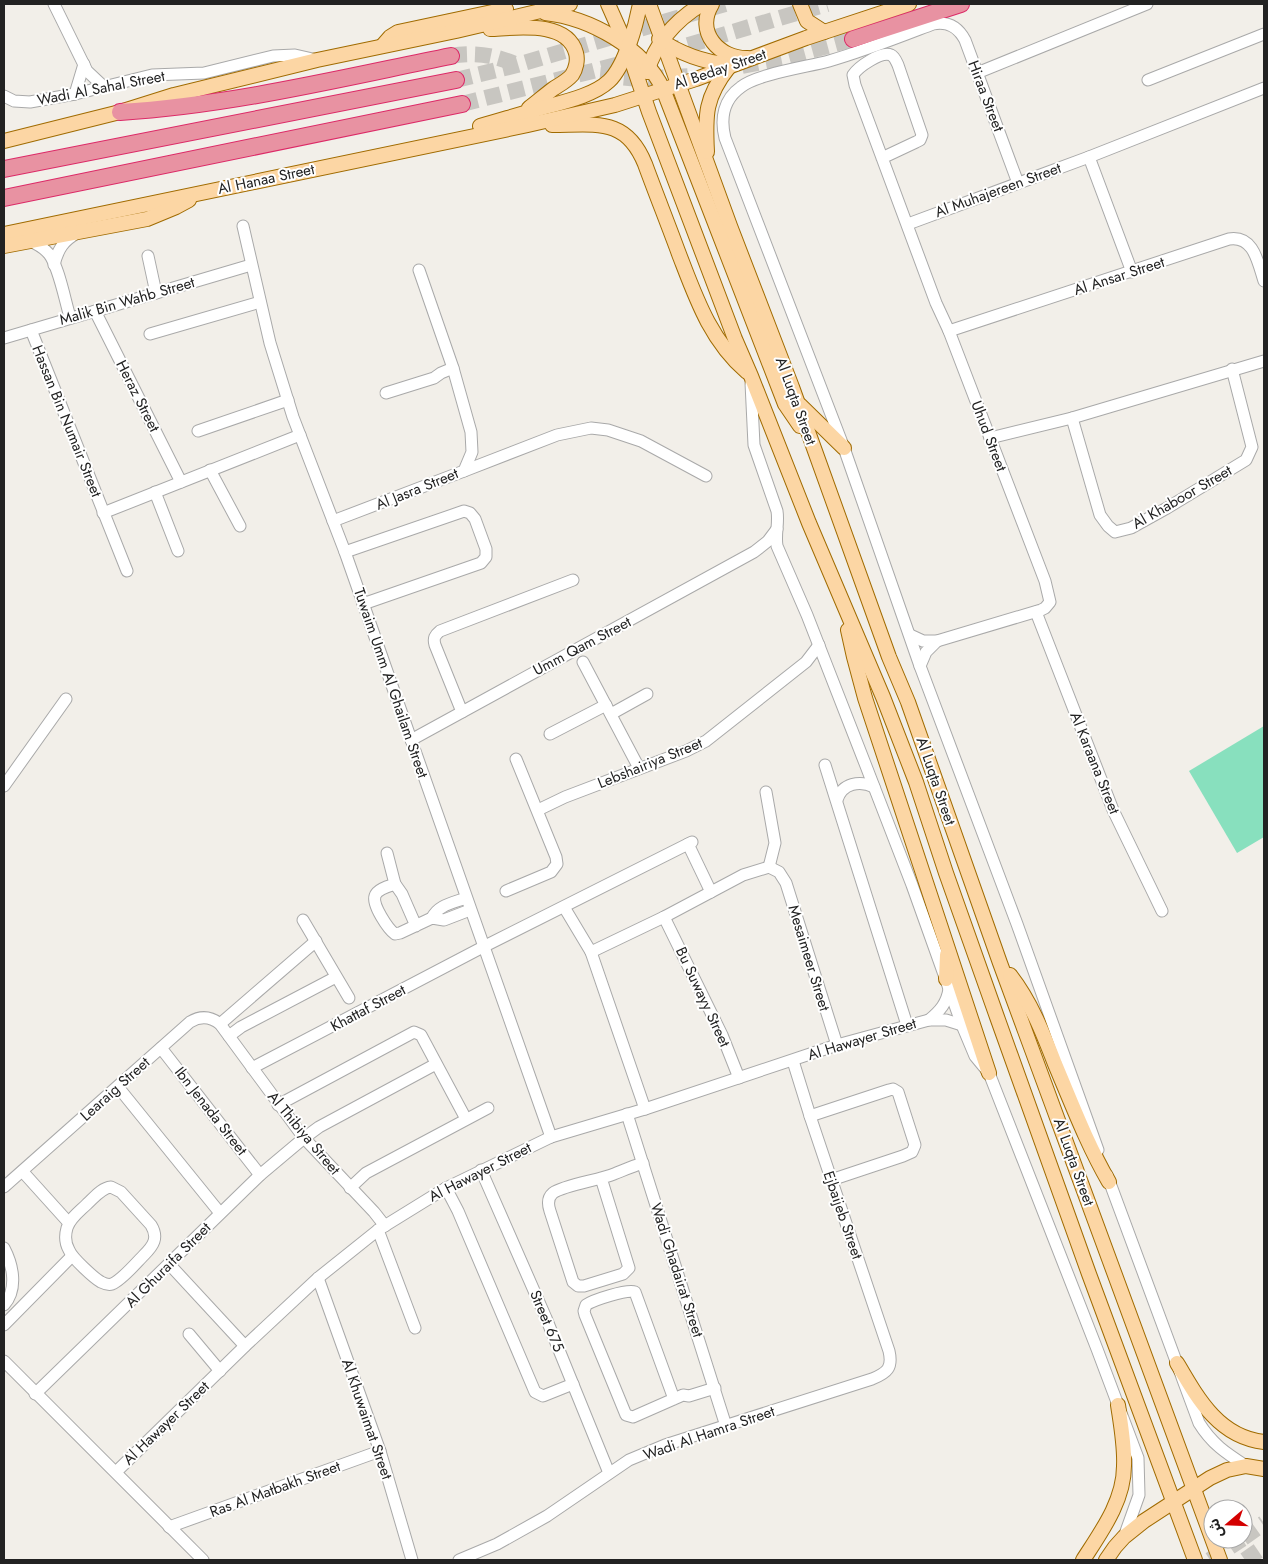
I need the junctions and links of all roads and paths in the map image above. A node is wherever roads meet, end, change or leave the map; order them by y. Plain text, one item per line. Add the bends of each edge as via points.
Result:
1 (54, 4) edge
2 (570, 4) edge
3 (608, 4) edge
4 (648, 4) edge
5 (702, 4) edge
6 (712, 4) edge
7 (800, 4) edge
8 (909, 4) edge
9 (961, 4) edge
10 (1147, 4) edge
11 (534, 8) edge
12 (636, 8) edge
13 (939, 23) joint
14 (456, 31) junction
15 (824, 32) junction
16 (1264, 34) edge
17 (853, 39) tunnel mouth
18 (661, 40) junction
19 (382, 46) junction
20 (627, 48) junction
21 (451, 56) tunnel mouth
22 (752, 58) junction
23 (317, 60) junction
24 (84, 64) junction
25 (649, 65) junction
26 (730, 66) junction
27 (977, 73) junction
28 (456, 80) tunnel mouth
29 (1148, 80) dead end
30 (678, 84) junction
31 (104, 87) junction
32 (1264, 88) edge
33 (664, 89) junction
34 (75, 94) junction
35 (644, 95) junction
36 (4, 96) edge
37 (462, 104) tunnel mouth
38 (727, 104) joint
39 (120, 112) junction
40 (525, 119) junction
41 (4, 141) edge
42 (1088, 157) junction
43 (882, 158) junction
44 (708, 166) junction
45 (4, 169) edge
46 (1018, 183) junction
47 (198, 193) junction
48 (4, 198) edge
49 (908, 224) junction
50 (243, 226) dead end
51 (79, 232) junction
52 (4, 234) edge
53 (30, 241) junction
54 (4, 246) edge
55 (148, 256) dead end
56 (54, 265) junction
57 (251, 265) junction
58 (419, 270) dead end
59 (1132, 272) junction
60 (1264, 281) edge
61 (156, 293) junction
62 (260, 302) junction
63 (96, 311) junction
64 (70, 318) junction
65 (31, 330) junction
66 (949, 331) junction
67 (150, 334) dead end
68 (4, 338) edge
69 (1264, 361) edge
70 (1232, 369) junction
71 (454, 372) junction
72 (751, 376) junction
73 (386, 394) dead end
74 (288, 400) junction
75 (796, 402) junction
76 (1072, 418) junction
77 (198, 431) dead end
78 (300, 435) junction
79 (990, 438) junction
80 (810, 439) junction
81 (844, 448) junction
82 (210, 470) junction
83 (464, 471) junction
84 (706, 476) dead end
85 (181, 482) junction
86 (156, 492) junction
87 (104, 512) junction
88 (333, 521) junction
89 (240, 526) dead end
90 (778, 527) junction
91 (178, 551) dead end
92 (345, 552) junction
93 (754, 552) junction
94 (783, 559) junction
95 (127, 571) dead end
96 (573, 580) dead end
97 (842, 600) junction
98 (363, 604) junction
99 (1036, 612) junction
100 (910, 635) junction
101 (937, 641) junction
102 (820, 645) junction
103 (582, 662) dead end
104 (828, 665) junction
105 (802, 666) junction
106 (920, 666) junction
107 (648, 694) dead end
108 (66, 699) dead end
109 (608, 710) junction
110 (462, 712) junction
111 (550, 734) dead end
112 (411, 740) junction
113 (516, 758) dead end
114 (826, 765) dead end
115 (866, 766) junction
116 (639, 768) junction
117 (832, 782) junction
118 (851, 783) junction
119 (4, 786) edge
120 (874, 787) junction
121 (766, 792) dead end
122 (837, 800) junction
123 (538, 810) junction
124 (387, 853) dead end
125 (774, 869) junction
126 (395, 884) junction
127 (506, 891) dead end
128 (712, 892) junction
129 (466, 898) junction
130 (564, 907) junction
131 (470, 910) junction
132 (1162, 911) dead end
133 (664, 916) junction
134 (432, 918) junction
135 (303, 920) dead end
136 (416, 926) junction
137 (316, 941) junction
138 (947, 944) junction
139 (483, 947) junction
140 (591, 952) junction
141 (1000, 963) junction
142 (336, 977) junction
143 (948, 984) junction
144 (349, 998) dead end
145 (241, 1005) junction
146 (929, 1020) junction
147 (253, 1021) junction
148 (220, 1024) junction
149 (907, 1025) junction
150 (962, 1025) junction
151 (229, 1036) junction
152 (837, 1045) junction
153 (161, 1048) junction
154 (793, 1061) junction
155 (436, 1064) junction
156 (252, 1068) junction
157 (990, 1073) junction
158 (739, 1078) junction
159 (118, 1086) junction
160 (278, 1104) junction
161 (488, 1108) dead end
162 (645, 1109) junction
163 (627, 1114) junction
164 (810, 1116) junction
165 (466, 1119) junction
166 (551, 1137) junction
167 (304, 1138) junction
168 (644, 1165) junction
169 (481, 1170) junction
170 (22, 1172) junction
171 (260, 1175) junction
172 (601, 1178) junction
173 (831, 1180) junction
174 (1109, 1182) junction
175 (4, 1187) edge
176 (350, 1188) junction
177 (444, 1190) junction
178 (220, 1213) junction
179 (69, 1223) junction
180 (382, 1228) junction
181 (4, 1248) edge
182 (72, 1256) junction
183 (170, 1265) junction
184 (318, 1278) junction
185 (7, 1300) edge
186 (23, 1306) junction
187 (4, 1325) edge
188 (415, 1328) dead end
189 (189, 1334) dead end
190 (245, 1346) junction
191 (4, 1361) edge
192 (1177, 1363) junction
193 (889, 1369) joint
194 (220, 1370) junction
195 (573, 1384) junction
196 (714, 1384) junction
197 (35, 1394) junction
198 (679, 1397) junction
199 (1118, 1405) junction
200 (726, 1426) junction
201 (1264, 1442) edge
202 (380, 1451) junction
203 (1246, 1466) junction
204 (1264, 1469) edge
205 (116, 1472) junction
206 (609, 1473) junction
207 (1193, 1487) junction
208 (1173, 1501) junction
209 (170, 1527) junction
210 (1124, 1537) junction
211 (203, 1560) edge
212 (412, 1560) edge
213 (459, 1560) edge
214 (1083, 1560) edge
215 (1106, 1560) edge
216 (1195, 1560) edge
217 (1220, 1560) edge

1 - 24 street
2 - 11 main road
3 - 20 main road, Al Luqta Street
4 - 18 main road, Al Luqta Street
5 - 18 main road via 682,18
6 - 22 main road via 707,22 709,35 716,46 726,54
7 - 15 main road via 807,21
8 - 15 main road, Al Beday Street
9 - 17 highway
10 - 27 street
11 - 14 main road
11 - 19 main road via 398,32
11 - 20 main road via 602,30
12 - 18 main road
12 - 20 main road
13 - 27 street, Hiraa Street via 952,26 962,34
13 - 38 street, Al Beday Street via 841,58 748,82
14 - 19 main road
14 - 40 main road via 526,27 551,30 568,38 577,56 572,76
15 - 22 main road, Al Beday Street
16 - 29 street
18 - 25 main road
18 - 26 main road via 696,58
18 - 30 main road, Al Luqta Street
19 - 23 main road
20 - 25 main road
20 - 35 main road, Al Luqta Street
20 - 40 main road via 608,83
21 - 39 highway via 256,94
22 - 26 main road, Al Beday Street
23 - 31 street, Wadi Al Sahal Street via 295,55 273,56 204,73 159,74
23 - 39 main road via 167,97
24 - 31 street
24 - 34 street
25 - 33 main road
25 - 35 main road
26 - 30 main road, Al Beday Street
26 - 44 main road via 710,97 706,137
27 - 46 street, Hiraa Street
28 - 45 highway
30 - 33 main road, Al Beday Street
30 - 44 main road, Al Luqta Street
31 - 34 street, Wadi Al Sahal Street
32 - 42 street, Al Muhajereen Street
33 - 35 main road, Al Beday Street
33 - 80 main road via 785,404
34 - 36 street, Wadi Al Sahal Street via 22,103
35 - 40 main road, Al Beday Street via 615,105
35 - 72 main road, Al Luqta Street
37 - 48 highway
38 - 81 street, Al Luqta Street via 722,123 725,138
39 - 41 main road
40 - 47 main road, Al Hanaa Street via 410,148
40 - 72 main road via 607,126 623,132 633,141 702,312 718,341
42 - 46 street, Al Muhajereen Street
42 - 59 street
43 - 43 street, Uhud Street via 854,85 854,76 869,62 890,55 898,65 922,135 920,140
43 - 49 street, Uhud Street
44 - 75 main road, Al Luqta Street
46 - 49 street, Al Muhajereen Street
47 - 51 main road via 147,219
47 - 52 main road, Al Hanaa Street
49 - 66 street, Uhud Street
50 - 57 street, Tuwaim Umm Al Ghailam Street
51 - 53 main road
51 - 56 street via 66,239 58,250
53 - 54 main road
53 - 56 street via 49,254
55 - 61 street
56 - 64 street
57 - 61 street, Malik Bin Wahb Street
57 - 62 street, Tuwaim Umm Al Ghailam Street
58 - 71 street, Al Jasra Street
59 - 60 street, Al Ansar Street via 1235,238 1251,246
59 - 66 street, Al Ansar Street
61 - 63 street, Malik Bin Wahb Street
62 - 67 street
62 - 74 street, Tuwaim Umm Al Ghailam Street
63 - 64 street, Malik Bin Wahb Street
63 - 85 street, Heraz Street
64 - 65 street, Malik Bin Wahb Street
65 - 68 street, Malik Bin Wahb Street
65 - 87 street, Hassan Bin Numair Street
66 - 79 street, Uhud Street
69 - 70 street
70 - 76 street
70 - 76 street, Al Khaboor Street via 1252,447 1246,460 1131,528 1115,532 1100,515
71 - 73 street via 442,380 434,378
71 - 83 street, Al Jasra Street via 473,444
72 - 90 street, Al Luqta Street via 754,445 777,511
72 - 97 main road, Al Luqta Street
74 - 77 street
74 - 78 street, Tuwaim Umm Al Ghailam Street
75 - 80 main road, Al Luqta Street
75 - 81 main road
76 - 79 street
78 - 82 street, Hassan Bin Numair Street
78 - 88 street, Tuwaim Umm Al Ghailam Street
79 - 99 street, Uhud Street via 1049,595 1048,606
80 - 141 main road, Al Luqta Street via 928,756
81 - 100 street, Al Luqta Street
82 - 85 street, Hassan Bin Numair Street
82 - 89 street
83 - 84 street via 557,434 592,428 642,441
83 - 88 street, Al Jasra Street
85 - 86 street, Hassan Bin Numair Street
86 - 87 street, Hassan Bin Numair Street
86 - 91 street
87 - 95 street, Hassan Bin Numair Street
88 - 92 street, Tuwaim Umm Al Ghailam Street
90 - 93 street, Umm Qam Street
90 - 94 street, Al Luqta Street via 776,540
92 - 98 street, Tuwaim Umm Al Ghailam Street
92 - 98 street via 464,511 475,519 486,549 486,557 481,563
93 - 94 street via 773,552
93 - 110 street, Umm Qam Street
94 - 102 street, Al Luqta Street
96 - 110 street via 436,635 435,645
97 - 138 main road via 860,681
97 - 208 main road, Al Luqta Street via 916,782 997,1017
98 - 112 street, Tuwaim Umm Al Ghailam Street
99 - 101 street
99 - 132 street, Al Karaana Street via 1113,810
100 - 101 street
100 - 106 street, Al Luqta Street
101 - 106 street via 926,652
102 - 104 street, Al Luqta Street
102 - 105 street, Lebshairiya Street
103 - 109 street
104 - 105 street via 812,663
104 - 115 street, Al Luqta Street
105 - 116 street, Lebshairiya Street via 706,741
106 - 174 street, Al Luqta Street
107 - 109 street
108 - 119 street
109 - 111 street
109 - 116 street
110 - 112 street, Umm Qam Street
112 - 129 street, Tuwaim Umm Al Ghailam Street
113 - 123 street
114 - 117 street
115 - 118 street
115 - 120 street, Al Luqta Street
116 - 123 street, Lebshairiya Street
117 - 118 street
117 - 122 street
118 - 120 street
118 - 122 street
120 - 143 street, Al Luqta Street
121 - 125 street via 775,843
122 - 149 street
123 - 127 street via 556,857 556,867
124 - 126 street
125 - 128 street via 743,875
125 - 152 street, Mesaimeer Street via 786,883
126 - 136 street
126 - 136 street via 376,894 374,899 378,910 395,934
128 - 130 street via 690,843
128 - 133 street
129 - 131 street, Tuwaim Umm Al Ghailam Street
129 - 134 street via 435,911
130 - 139 street
130 - 140 street
131 - 134 street via 444,920
131 - 139 street, Tuwaim Umm Al Ghailam Street
133 - 140 street
133 - 158 street, Bu Suwayy Street
134 - 136 street
135 - 137 street
137 - 142 street
137 - 145 street
138 - 143 main road
138 - 157 main road
139 - 156 street, Khattaf Street
139 - 166 street, Tuwaim Umm Al Ghailam Street
140 - 162 street
141 - 174 main road via 1031,1008 1087,1140
141 - 207 main road, Al Luqta Street
142 - 144 street
142 - 147 street
143 - 146 street, Al Hawayer Street via 948,996 942,1008
143 - 150 street, Al Luqta Street
145 - 147 street
145 - 148 street
146 - 149 street, Al Hawayer Street
146 - 150 street, Al Hawayer Street via 946,1020
147 - 151 street
148 - 151 street
148 - 153 street, Learaig Street via 210,1018 196,1018
149 - 152 street, Al Hawayer Street
150 - 157 street, Al Luqta Street via 975,1056
151 - 156 street, Al Thibiya Street
152 - 154 street, Al Hawayer Street
153 - 159 street, Learaig Street
153 - 171 street, Ibn Jenada Street
154 - 158 street, Al Hawayer Street
154 - 164 street, Ejbaijeb Street
155 - 160 street via 420,1035 412,1033
155 - 165 street
155 - 167 street, Al Ghuraifa Street
156 - 160 street, Al Thibiya Street
157 - 199 street, Al Luqta Street
158 - 162 street, Al Hawayer Street
159 - 170 street, Learaig Street
159 - 178 street
160 - 167 street, Al Thibiya Street
161 - 165 street
162 - 163 street, Al Hawayer Street
163 - 166 street, Al Hawayer Street
163 - 168 street, Wadi Ghadairat Street
164 - 173 street, Ejbaijeb Street
164 - 173 street via 893,1090 898,1092 916,1145 914,1150 903,1156
165 - 176 street via 366,1173
166 - 169 street, Al Hawayer Street
167 - 171 street, Al Ghuraifa Street
167 - 176 street, Al Thibiya Street
168 - 172 street
168 - 196 street, Wadi Ghadairat Street
169 - 177 street, Al Hawayer Street
169 - 195 street, Street 675
170 - 175 street, Learaig Street
170 - 179 street
171 - 178 street, Al Ghuraifa Street
172 - 172 street via 557,1191 548,1202 578,1286 623,1274 629,1268
173 - 193 street, Ejbaijeb Street via 889,1351
174 - 192 street, Al Luqta Street
176 - 180 street, Al Thibiya Street
177 - 180 street, Al Hawayer Street
177 - 195 street via 459,1214 535,1392 543,1396
178 - 183 street, Al Ghuraifa Street
179 - 182 street via 66,1240
179 - 182 street via 101,1191 111,1186 121,1192 151,1225 155,1234 152,1247 120,1279 110,1284 98,1280
180 - 184 street, Al Hawayer Street
180 - 188 street, Al Thibiya Street
181 - 185 street via 12,1278
182 - 186 street
183 - 190 street
183 - 197 street, Al Ghuraifa Street
184 - 190 street, Al Hawayer Street
184 - 202 street, Al Khuwaimat Street
185 - 186 street
186 - 187 street
189 - 194 street
190 - 194 street, Al Hawayer Street
191 - 197 street
192 - 201 main road via 1209,1413 1238,1435
192 - 203 street, Al Luqta Street via 1199,1423 1208,1437
193 - 200 street, Wadi Al Hamra Street via 872,1379
194 - 205 street, Al Hawayer Street
195 - 206 street, Street 675
196 - 198 street via 689,1390
196 - 200 street, Wadi Ghadairat Street
197 - 205 street
198 - 198 street via 633,1417 626,1415 585,1315 586,1305 627,1291 635,1292
199 - 210 street, Al Luqta Street via 1138,1458 1139,1479 1139,1495
199 - 214 main road via 1124,1468 1118,1498
200 - 206 street, Wadi Al Hamra Street via 665,1445 629,1460
202 - 209 street, Ras Al Matbakh Street
202 - 212 street, Al Khuwaimat Street
203 - 204 main road
203 - 207 main road via 1218,1474
205 - 209 street
206 - 213 street, Wadi Al Hamra Street via 532,1524
207 - 208 main road
207 - 217 main road, Al Luqta Street
208 - 210 main road
208 - 216 main road, Al Luqta Street
209 - 211 street
210 - 215 main road

